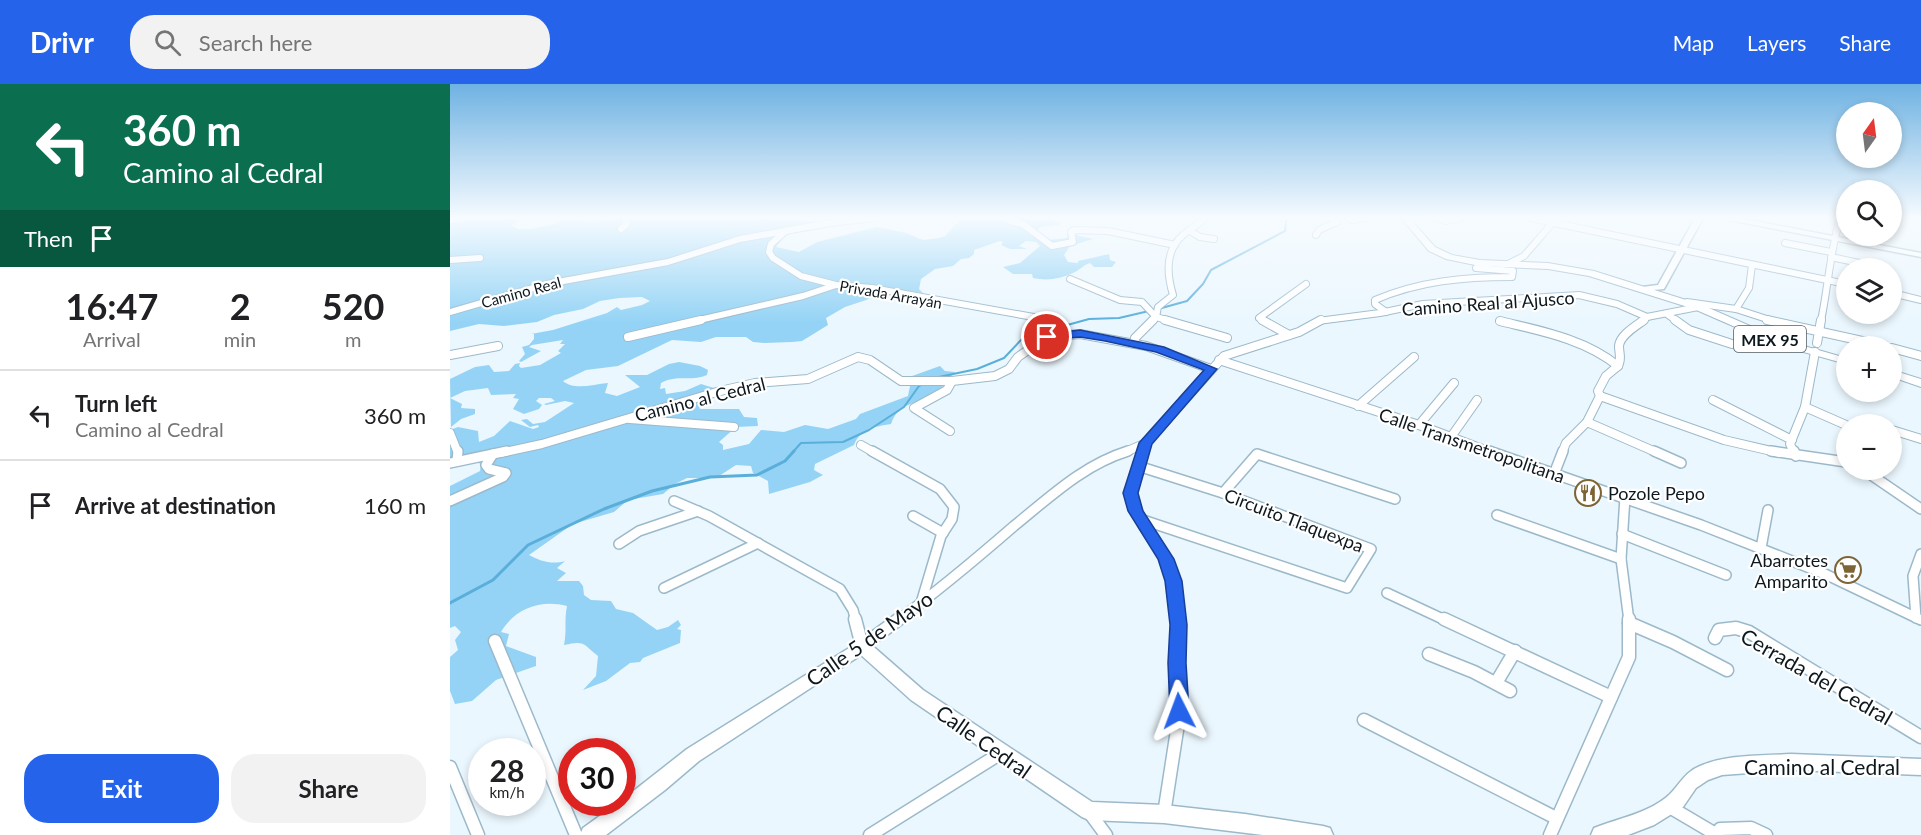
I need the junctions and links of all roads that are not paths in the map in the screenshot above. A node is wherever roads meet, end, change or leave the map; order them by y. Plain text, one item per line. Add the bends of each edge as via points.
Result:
1 (694, 253) edge
2 (770, 253) edge
3 (1173, 253) edge
4 (1439, 253) edge
5 (1527, 253) edge
6 (1678, 253) edge
7 (1695, 253) edge
8 (1827, 253) edge
9 (1831, 254) junction
10 (480, 258) dead end
11 (1845, 258) edge
12 (450, 260) edge
13 (1752, 265) junction
14 (1476, 268) dead end
15 (1510, 268) junction
16 (1070, 279) dead end
17 (1829, 280) junction
18 (1836, 282) edge
19 (1306, 284) dead end
20 (836, 285) junction
21 (1645, 289) junction
22 (1902, 295) edge
23 (1921, 300) edge
24 (1680, 301) junction
25 (1698, 307) junction
26 (1736, 309) junction
27 (1154, 311) junction
28 (450, 312) edge
29 (1386, 312) junction
30 (1668, 315) junction
31 (1647, 318) junction
32 (1050, 320) dead end
33 (1500, 321) dead end
34 (1818, 331) junction
35 (1289, 335) junction
36 (1840, 336) edge
37 (628, 338) dead end
38 (1227, 338) dead end
39 (1134, 344) junction
40 (1732, 344) dead end
41 (498, 346) dead end
42 (1816, 347) junction
43 (1902, 351) edge
44 (450, 355) edge
45 (1836, 356) edge
46 (1921, 356) edge
47 (1414, 357) dead end
48 (1219, 360) junction
49 (1618, 366) junction
50 (1211, 369) junction
51 (1902, 376) edge
52 (952, 381) junction
53 (1921, 382) edge
54 (1454, 383) dead end
55 (1600, 396) junction
56 (1477, 400) dead end
57 (1713, 400) dead end
58 (1358, 406) junction
59 (1805, 407) junction
60 (623, 418) junction
61 (1836, 421) edge
62 (1587, 422) junction
63 (1419, 425) junction
64 (734, 427) dead end
65 (950, 430) dead end
66 (1902, 432) edge
67 (450, 433) edge
68 (1451, 437) junction
69 (1921, 439) edge
70 (1792, 440) junction
71 (1146, 443) junction
72 (861, 445) dead end
73 (494, 454) junction
74 (1796, 456) junction
75 (1836, 461) edge
76 (453, 462) edge
77 (1681, 463) dead end
78 (1138, 466) junction
79 (1554, 474) junction
80 (1879, 480) edge
81 (1223, 493) junction
82 (1625, 496) junction
83 (1395, 499) dead end
84 (450, 501) edge
85 (674, 501) dead end
86 (1921, 509) edge
87 (1768, 510) dead end
88 (698, 511) junction
89 (913, 516) dead end
90 (1497, 516) dead end
91 (1140, 519) junction
92 (943, 532) junction
93 (1622, 534) junction
94 (758, 543) junction
95 (620, 544) dead end
96 (1761, 548) junction
97 (1921, 554) edge
98 (1621, 559) junction
99 (1918, 573) edge
100 (1726, 575) dead end
101 (664, 588) dead end
102 (1387, 593) dead end
103 (921, 603) junction
104 (1918, 619) edge
105 (1629, 622) junction
106 (1715, 638) dead end
107 (495, 641) dead end
108 (862, 646) junction
109 (1515, 651) junction
110 (1429, 654) dead end
111 (1726, 670) dead end
112 (1496, 683) junction
113 (1510, 691) dead end
114 (1611, 697) junction
115 (1364, 720) dead end
116 (1921, 736) edge
117 (1001, 753) junction
118 (450, 767) edge
119 (1921, 767) edge
120 (1667, 806) junction
121 (1089, 812) junction
122 (1164, 814) junction
123 (1556, 818) junction
124 (478, 835) edge
125 (576, 835) edge
126 (590, 835) edge
127 (870, 835) edge
128 (1106, 835) edge
129 (1323, 835) edge
130 (1550, 835) edge
131 (1601, 835) edge
132 (1717, 835) edge
133 (1766, 835) edge

1 - 28 street, Camino Real via 668,262 547,284
2 - 20 street, Privada Arrayán via 801,276
3 - 27 street via 1168,270 1173,295
4 - 15 main road, MEX 95
5 - 15 street
6 - 21 street via 1661,287
7 - 13 street
8 - 9 street
9 - 11 street
9 - 17 street
10 - 12 street
13 - 17 street
13 - 26 street via 1749,288
14 - 15 street
15 - 21 main road, MEX 95 via 1570,269
15 - 29 street via 1512,277 1457,279 1389,293 1375,300
16 - 27 street via 1120,300 1142,302
17 - 18 street
17 - 34 street
19 - 35 street via 1259,318
20 - 32 street, Privada Arrayán
20 - 37 street
21 - 24 main road, MEX 95
22 - 23 street
24 - 25 main road, MEX 95
24 - 26 street
25 - 30 street
25 - 42 main road, MEX 95 via 1765,337
26 - 34 street
27 - 38 street
27 - 39 street
29 - 31 street, Camino Real al Ajusco via 1424,304 1579,295 1617,304
29 - 35 street, Camino Real al Ajusco via 1322,319
30 - 31 street
30 - 40 street via 1686,328
31 - 49 street via 1623,337
33 - 49 street via 1562,338 1610,358
34 - 36 street
34 - 42 street
35 - 48 street, Camino Real al Ajusco
39 - 50 street, Camino al Cedral
39 - 52 street, Camino al Cedral via 1080,334 1058,335 1037,342 1003,373
41 - 44 street
42 - 45 main road, MEX 95
42 - 59 street
43 - 46 street
47 - 58 street
48 - 50 street, Camino Real al Ajusco
48 - 58 street, Calle Transmetropolitana
49 - 55 street via 1600,385
50 - 71 street, Camino Real al Ajusco
51 - 53 main road
52 - 60 street, Camino al Cedral via 896,379 873,360 858,357 808,380 755,383
52 - 65 street via 947,390 914,408
54 - 63 street
55 - 62 street
55 - 74 street via 1716,438
56 - 68 street
57 - 70 street
58 - 63 street, Calle Transmetropolitana
59 - 61 street
59 - 70 street
60 - 64 street
60 - 73 street, Camino al Cedral via 542,444
62 - 77 street
62 - 79 street via 1566,443
63 - 68 street, Calle Transmetropolitana
66 - 69 street
67 - 76 street via 458,449
68 - 79 street, Calle Transmetropolitana
70 - 74 street
71 - 78 street, Camino Real al Ajusco
71 - 103 street, Calle 5 de Mayo via 1106,458 1075,476
72 - 92 street via 940,489 954,513
73 - 76 street, Camino al Cedral
73 - 84 street via 486,465 506,472 503,477
74 - 75 street
78 - 81 street, Circuito Tlaquexpa
78 - 91 street, Camino Real al Ajusco via 1130,493
79 - 82 street, Calle Transmetropolitana
80 - 86 street
81 - 83 street via 1257,454
81 - 91 street, Circuito Tlaquexpa via 1371,549 1347,588
82 - 93 street
82 - 96 street, Calle Transmetropolitana
85 - 88 street
87 - 96 street
88 - 94 street
88 - 95 street via 639,531
89 - 92 street
90 - 98 street
91 - 122 street, Camino Real al Ajusco via 1166,559 1174,581 1179,625 1179,711
92 - 103 street
93 - 98 street
93 - 100 street
94 - 101 street
94 - 108 street via 840,589 853,610
96 - 104 street, Calle Transmetropolitana
97 - 99 street via 1916,561
98 - 105 street
99 - 104 street
102 - 109 street
103 - 108 street, Calle 5 de Mayo
105 - 111 street
105 - 114 street via 1629,657
106 - 116 street, Cerrada del Cedral via 1719,630 1726,628 1749,632
107 - 125 street
108 - 117 street, Calle Cedral via 917,695
108 - 126 street, Calle 5 de Mayo via 693,755
109 - 112 street
109 - 114 street
110 - 112 street
112 - 113 street
114 - 123 street
115 - 123 street
117 - 121 street, Calle Cedral
117 - 127 street
118 - 124 street
119 - 120 street, Camino al Cedral via 1791,762 1722,767 1690,782 1677,801
120 - 131 street, Camino al Cedral via 1647,819
120 - 132 street
121 - 122 street
121 - 128 street, Calle Cedral
122 - 129 street
123 - 130 street
132 - 133 street via 1720,829 1751,828

